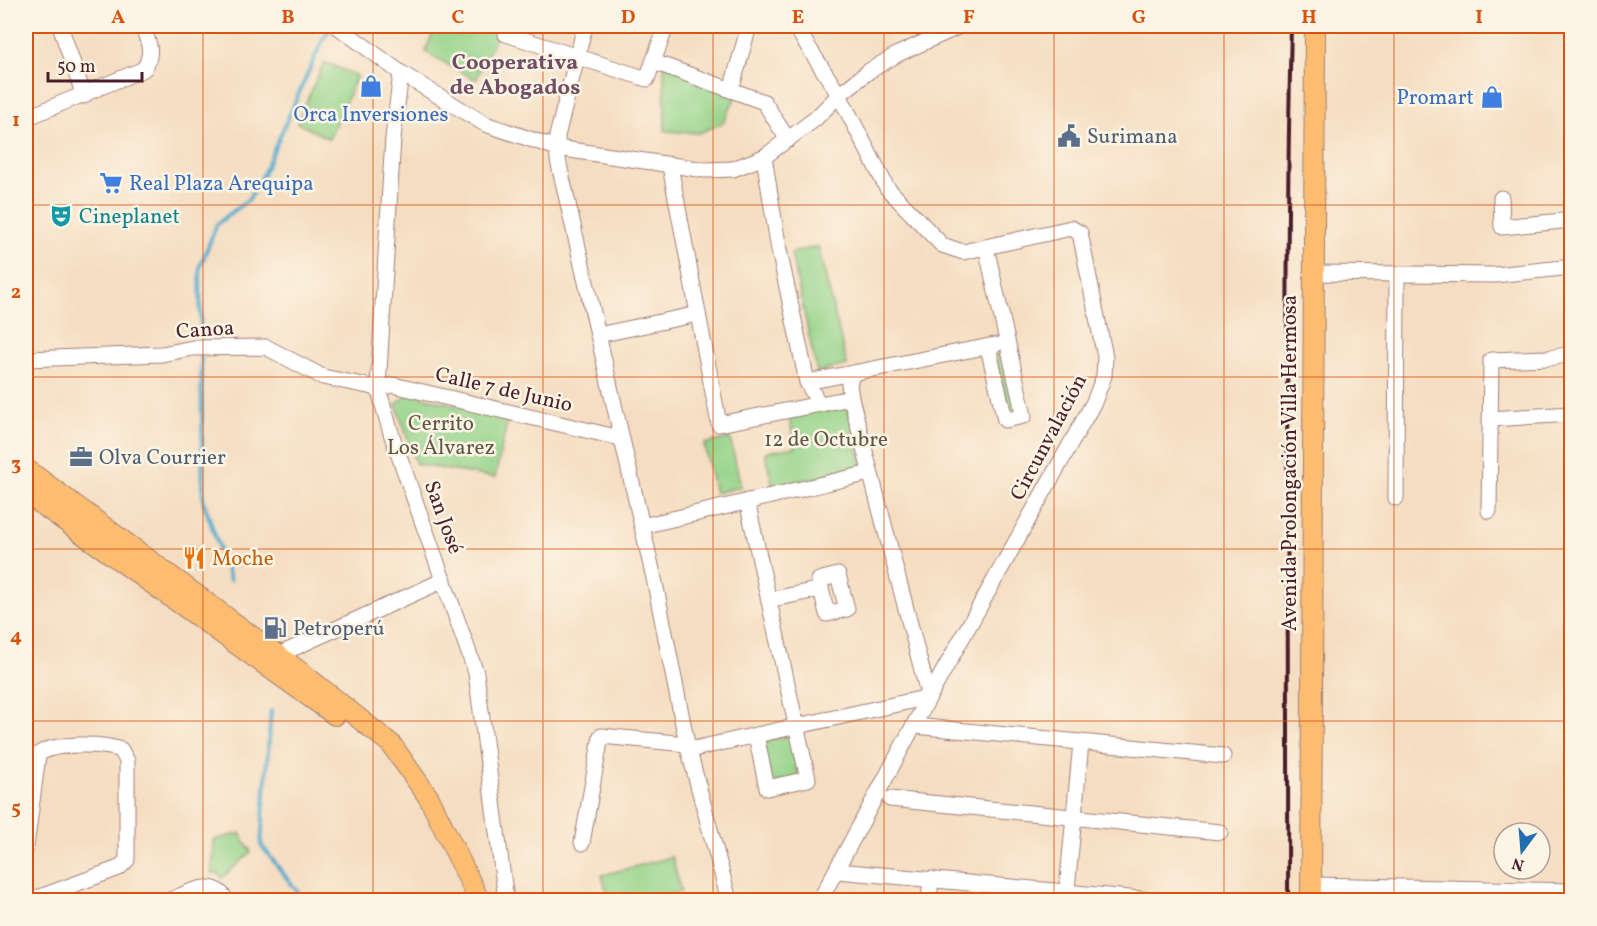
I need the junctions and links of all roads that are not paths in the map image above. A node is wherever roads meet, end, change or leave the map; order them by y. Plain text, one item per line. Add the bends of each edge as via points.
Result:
1 (60, 26) edge
2 (142, 26) edge
3 (506, 26) edge
4 (585, 26) edge
5 (666, 26) edge
6 (749, 26) edge
7 (795, 26) edge
8 (960, 26) edge
9 (1315, 26) edge
10 (340, 27) edge
11 (575, 56) junction
12 (654, 62) junction
13 (401, 72) junction
14 (731, 90) junction
15 (839, 95) junction
16 (84, 96) junction
17 (26, 118) edge
18 (789, 140) junction
19 (557, 148) junction
20 (764, 157) junction
21 (670, 166) junction
22 (1502, 198) dead end
23 (1572, 220) edge
24 (986, 247) junction
25 (1572, 267) edge
26 (1314, 273) junction
27 (1396, 274) junction
28 (698, 314) junction
29 (598, 335) junction
30 (1008, 343) junction
31 (988, 347) junction
32 (1572, 354) edge
33 (26, 359) edge
34 (852, 375) junction
35 (807, 381) junction
36 (378, 388) junction
37 (851, 398) junction
38 (819, 404) junction
39 (1572, 414) edge
40 (1490, 419) junction
41 (620, 438) junction
42 (26, 469) edge
43 (870, 473) junction
44 (26, 493) edge
45 (48, 498) junction
46 (1396, 498) dead end
47 (747, 501) junction
48 (1489, 511) dead end
49 (642, 526) junction
50 (444, 580) junction
51 (821, 589) dead end
52 (769, 600) junction
53 (272, 662) junction
54 (928, 697) junction
55 (797, 726) junction
56 (915, 726) junction
57 (756, 735) junction
58 (1081, 742) junction
59 (688, 747) junction
60 (1223, 756) dead end
61 (890, 799) dead end
62 (1074, 817) junction
63 (1220, 832) dead end
64 (582, 843) dead end
65 (26, 847) edge
66 (838, 870) junction
67 (931, 879) junction
68 (1572, 891) edge
69 (1312, 893) edge
70 (1066, 896) edge
71 (26, 900) edge
72 (170, 900) edge
73 (226, 900) edge
74 (468, 900) edge
75 (478, 900) edge
76 (506, 900) edge
77 (729, 900) edge
78 (820, 900) edge
79 (929, 900) edge
80 (1151, 900) edge

1 - 16 street
2 - 16 street via 151,47 144,69
3 - 11 street via 506,34
4 - 11 street
5 - 12 street
6 - 14 street
7 - 15 street, Circunvalación
8 - 15 street via 898,54
9 - 26 main road, Avenida Prolongación Villa Hermosa
10 - 13 street
11 - 12 street via 647,78
11 - 19 street
12 - 14 street
13 - 19 street via 485,124
13 - 36 street, San José via 393,138
14 - 18 street via 764,102
15 - 18 street
15 - 24 street, Circunvalación via 887,188 942,245 963,252
16 - 17 street
18 - 20 street
19 - 21 street
19 - 29 street
20 - 21 street via 733,169
20 - 35 street
21 - 28 street
22 - 23 street via 1502,227
24 - 30 street
24 - 54 street, Circunvalación via 1071,228 1080,233 1105,357 1104,376 1094,402
25 - 27 street via 1496,275
26 - 27 street
26 - 69 main road, Avenida Prolongación Villa Hermosa
27 - 46 street
28 - 29 street
28 - 38 street via 719,424
29 - 41 street
30 - 31 street
30 - 31 street via 1024,416 1005,420
31 - 34 street
32 - 40 street via 1491,360
33 - 36 street, Canoa via 266,347 323,377
34 - 35 street
34 - 37 street
35 - 38 street
36 - 41 street, Calle 7 de Junio via 393,385
36 - 50 street, San José
37 - 38 street
37 - 43 street
39 - 40 street
40 - 48 street
41 - 49 street
42 - 45 main road
43 - 47 street
43 - 54 street
44 - 45 main road
45 - 53 main road
47 - 49 street
47 - 52 street
49 - 59 street
50 - 53 street
50 - 76 street, San José via 476,673
51 - 52 street
52 - 55 street
53 - 74 main road via 375,744 400,771 440,838
53 - 75 main road via 374,729 404,760 444,824
54 - 55 street
54 - 56 street, Circunvalación
55 - 57 street
55 - 57 street via 808,779 767,788
56 - 58 street
56 - 66 street, Circunvalación
57 - 59 street
58 - 60 street
58 - 62 street
59 - 64 street via 601,736
59 - 77 street
61 - 62 street
62 - 63 street
62 - 70 street
65 - 71 street via 38,755 50,747 106,746 121,750 127,761 127,860 119,868
66 - 67 street
66 - 78 street, Circunvalación
67 - 70 street
67 - 79 street
68 - 69 street
70 - 80 street
72 - 73 street via 208,887

